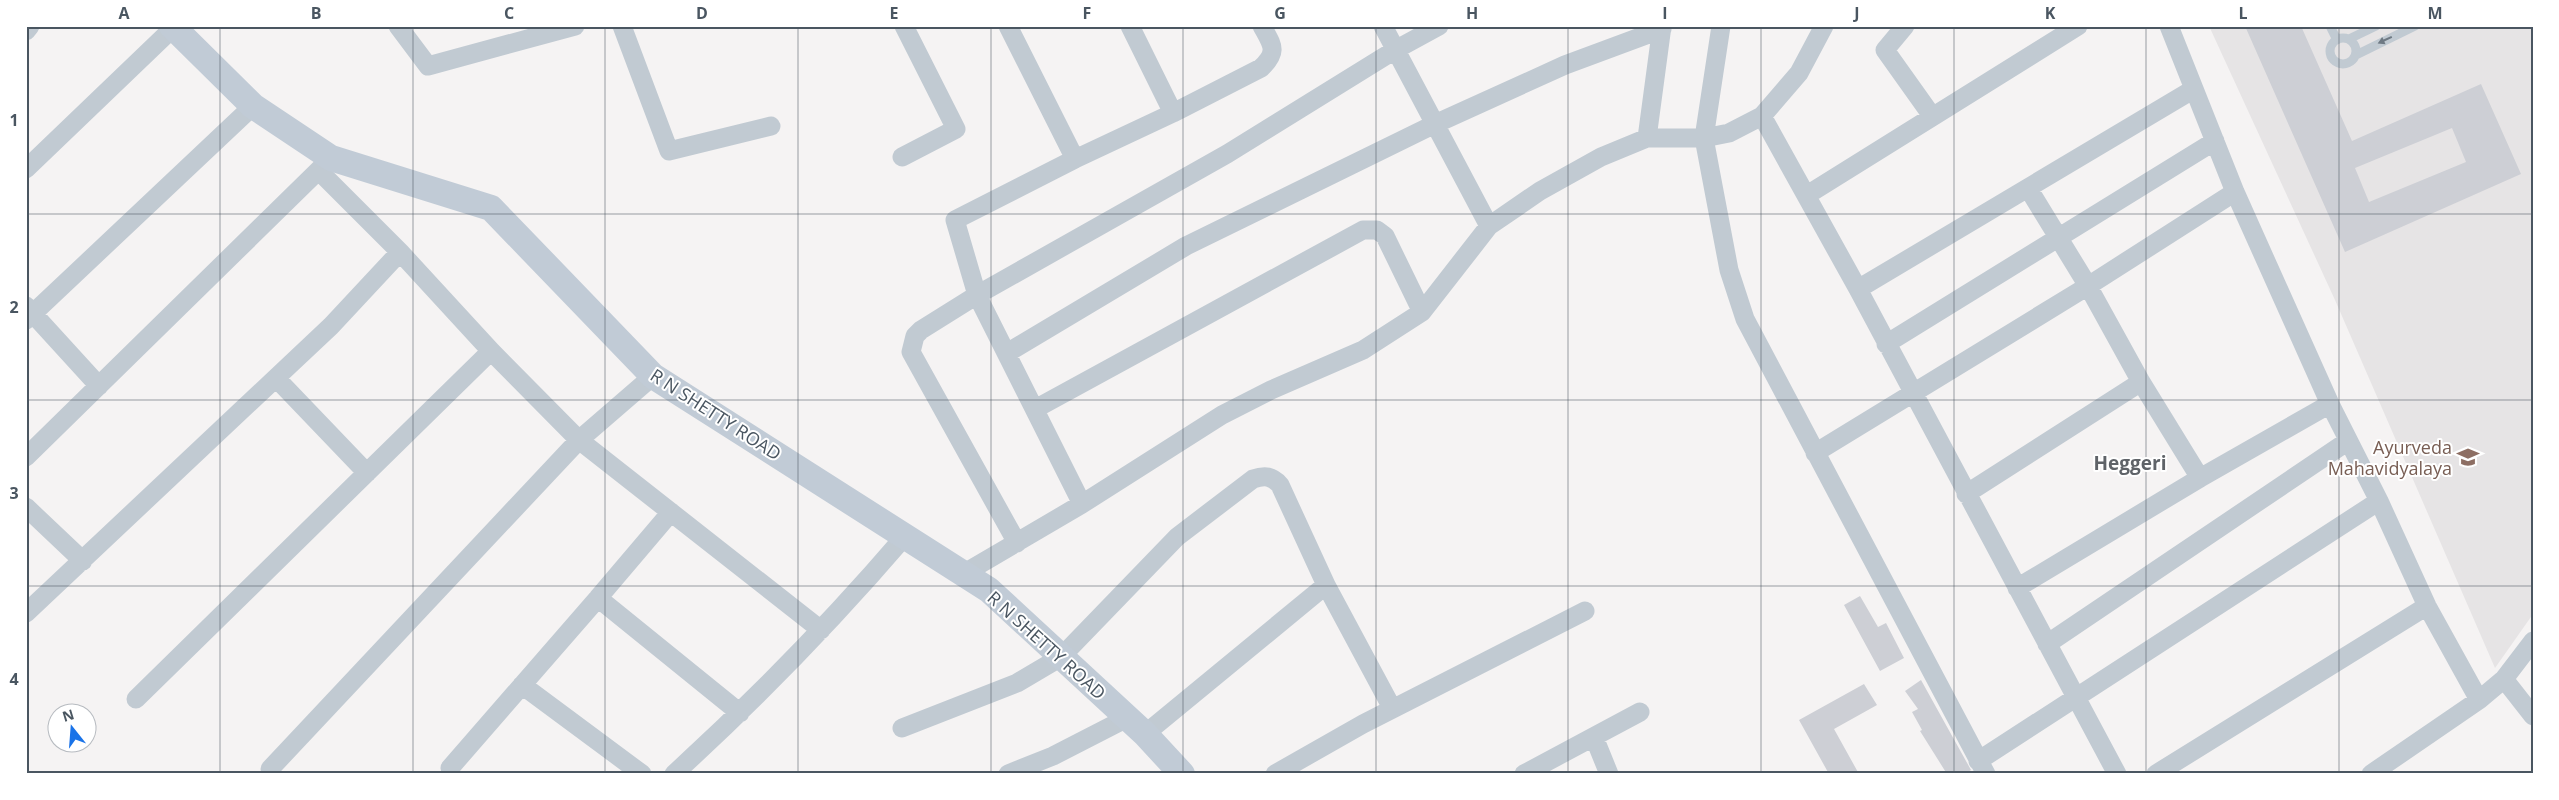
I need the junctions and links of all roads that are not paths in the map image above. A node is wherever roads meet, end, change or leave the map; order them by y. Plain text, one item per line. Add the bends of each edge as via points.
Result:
1 (30, 26) edge
2 (398, 26) edge
3 (574, 26) edge
4 (622, 26) edge
5 (904, 26) edge
6 (1008, 26) edge
7 (1130, 26) edge
8 (1262, 26) edge
9 (1383, 26) edge
10 (1439, 26) edge
11 (1721, 26) edge
12 (1824, 26) edge
13 (1905, 26) edge
14 (2078, 26) edge
15 (2170, 26) edge
16 (2330, 26) edge
17 (2376, 26) edge
18 (2415, 26) edge
19 (173, 27) edge
20 (1662, 27) edge
21 (26, 31) edge
22 (2349, 39) junction
23 (2337, 40) junction
24 (1395, 50) junction
25 (2356, 55) junction
26 (2194, 89) junction
27 (253, 106) junction
28 (1173, 113) junction
29 (1762, 116) junction
30 (1932, 116) junction
31 (1435, 124) junction
32 (771, 126) dead end
33 (1652, 137) junction
34 (1696, 138) junction
35 (2215, 141) junction
36 (902, 157) dead end
37 (1075, 159) junction
38 (325, 165) junction
39 (26, 169) edge
40 (2028, 188) junction
41 (2234, 192) junction
42 (1807, 195) junction
43 (1489, 226) junction
44 (2058, 237) junction
45 (400, 252) junction
46 (2088, 286) junction
47 (1858, 289) junction
48 (977, 295) junction
49 (1422, 312) junction
50 (28, 313) edge
51 (1886, 344) junction
52 (491, 351) junction
53 (1007, 353) junction
54 (653, 376) junction
55 (276, 378) junction
56 (2141, 382) junction
57 (99, 386) junction
58 (1913, 394) junction
59 (2330, 404) junction
60 (1035, 409) junction
61 (579, 440) junction
62 (2348, 441) junction
63 (1815, 453) junction
64 (26, 457) edge
65 (367, 473) junction
66 (2200, 478) junction
67 (1966, 494) junction
68 (2379, 500) junction
69 (1082, 504) junction
70 (26, 507) edge
71 (671, 512) junction
72 (905, 536) junction
73 (1017, 543) junction
74 (83, 561) junction
75 (963, 574) junction
76 (1326, 585) junction
77 (2017, 588) junction
78 (598, 598) junction
79 (2426, 606) junction
80 (1585, 611) dead end
81 (26, 614) edge
82 (821, 630) junction
83 (2533, 641) edge
84 (2047, 644) junction
85 (1061, 657) junction
86 (2504, 679) junction
87 (522, 685) junction
88 (2076, 697) junction
89 (136, 699) dead end
90 (2479, 700) junction
91 (1392, 708) junction
92 (1640, 712) dead end
93 (740, 713) junction
94 (2533, 716) edge
95 (1136, 726) junction
96 (902, 728) dead end
97 (1594, 737) junction
98 (1982, 767) edge
99 (270, 768) dead end
100 (450, 768) dead end
101 (642, 774) edge
102 (674, 774) edge
103 (1008, 774) edge
104 (1182, 774) edge
105 (1275, 774) edge
106 (1524, 774) edge
107 (1609, 774) edge
108 (2117, 774) edge
109 (2156, 774) edge
110 (2371, 774) edge

1 - 21 street
2 - 3 street via 428,66
4 - 32 street via 669,151
5 - 36 street via 956,130
6 - 37 street
7 - 28 street
8 - 28 street via 1273,48 1271,59 1261,68
9 - 24 street
10 - 24 street
11 - 34 street
12 - 29 street via 1799,73
13 - 30 street via 1885,50
14 - 30 street
15 - 26 street
16 - 23 lane
17 - 22 lane
18 -> 25 lane
19 - 27 street, R N SHETTY ROAD
19 - 39 street
20 - 31 street via 1565,65
20 - 33 street
22 - 23 lane
22 - 25 lane
23 - 25 lane via 2330,52 2338,64 2352,61
24 - 31 street
24 - 48 street via 1227,154
26 - 35 street
26 - 40 street
27 - 38 street, R N SHETTY ROAD
27 - 50 street
28 - 37 street
29 - 34 street via 1728,133
29 - 42 street
30 - 42 street
31 - 43 street
31 - 53 street via 1186,246
33 - 34 street
33 - 43 street via 1601,157 1540,191
34 - 63 street via 1729,270 1745,319
35 - 41 street
35 - 44 street
37 - 48 street via 955,220
38 - 45 street
38 - 54 street, R N SHETTY ROAD via 491,208
38 - 57 street
40 - 44 street
40 - 47 street
41 - 46 street
41 - 59 street
42 - 47 street
43 - 49 street
44 - 46 street
44 - 51 street
45 - 52 street
45 - 55 street via 331,326
46 - 56 street
46 - 58 street
47 - 51 street
48 - 53 street
48 - 73 street via 921,330 915,336 911,352
49 - 60 street via 1385,236 1377,230 1363,230
49 - 69 street via 1363,350 1222,415
50 - 57 street
51 - 58 street
52 - 61 street
52 - 65 street
53 - 60 street
54 - 61 street
54 - 72 street, R N SHETTY ROAD
55 - 65 street
55 - 74 street
56 - 66 street
56 - 67 street
57 - 64 street
58 - 63 street
58 - 67 street
59 - 62 street
59 - 66 street
60 - 69 street
61 - 71 street
61 - 99 street
62 - 68 street
62 - 84 street
63 - 98 street
65 - 89 street
66 - 77 street
67 - 77 street
68 - 79 street
68 - 88 street
69 - 73 street
70 - 74 street
71 - 78 street
71 - 82 street
72 - 75 street, R N SHETTY ROAD
72 - 82 street
73 - 75 street
74 - 81 street
75 - 85 street, R N SHETTY ROAD via 989,590
76 - 85 street via 1280,485 1274,478 1264,476 1253,479 1177,537
76 - 91 street
76 - 95 street
77 - 84 street
78 - 87 street
78 - 93 street
79 - 90 street
79 - 109 street
80 - 91 street
82 - 93 street
83 - 86 street
84 - 88 street
85 - 95 street, R N SHETTY ROAD
85 - 96 street via 1017,682
86 - 90 street
86 - 94 street
87 - 100 street
87 - 101 street
88 - 98 street
88 - 108 street
90 - 110 street
91 - 105 street
92 - 97 street
93 - 102 street
95 - 103 street
95 - 104 street, R N SHETTY ROAD
97 - 106 street
97 - 107 street

